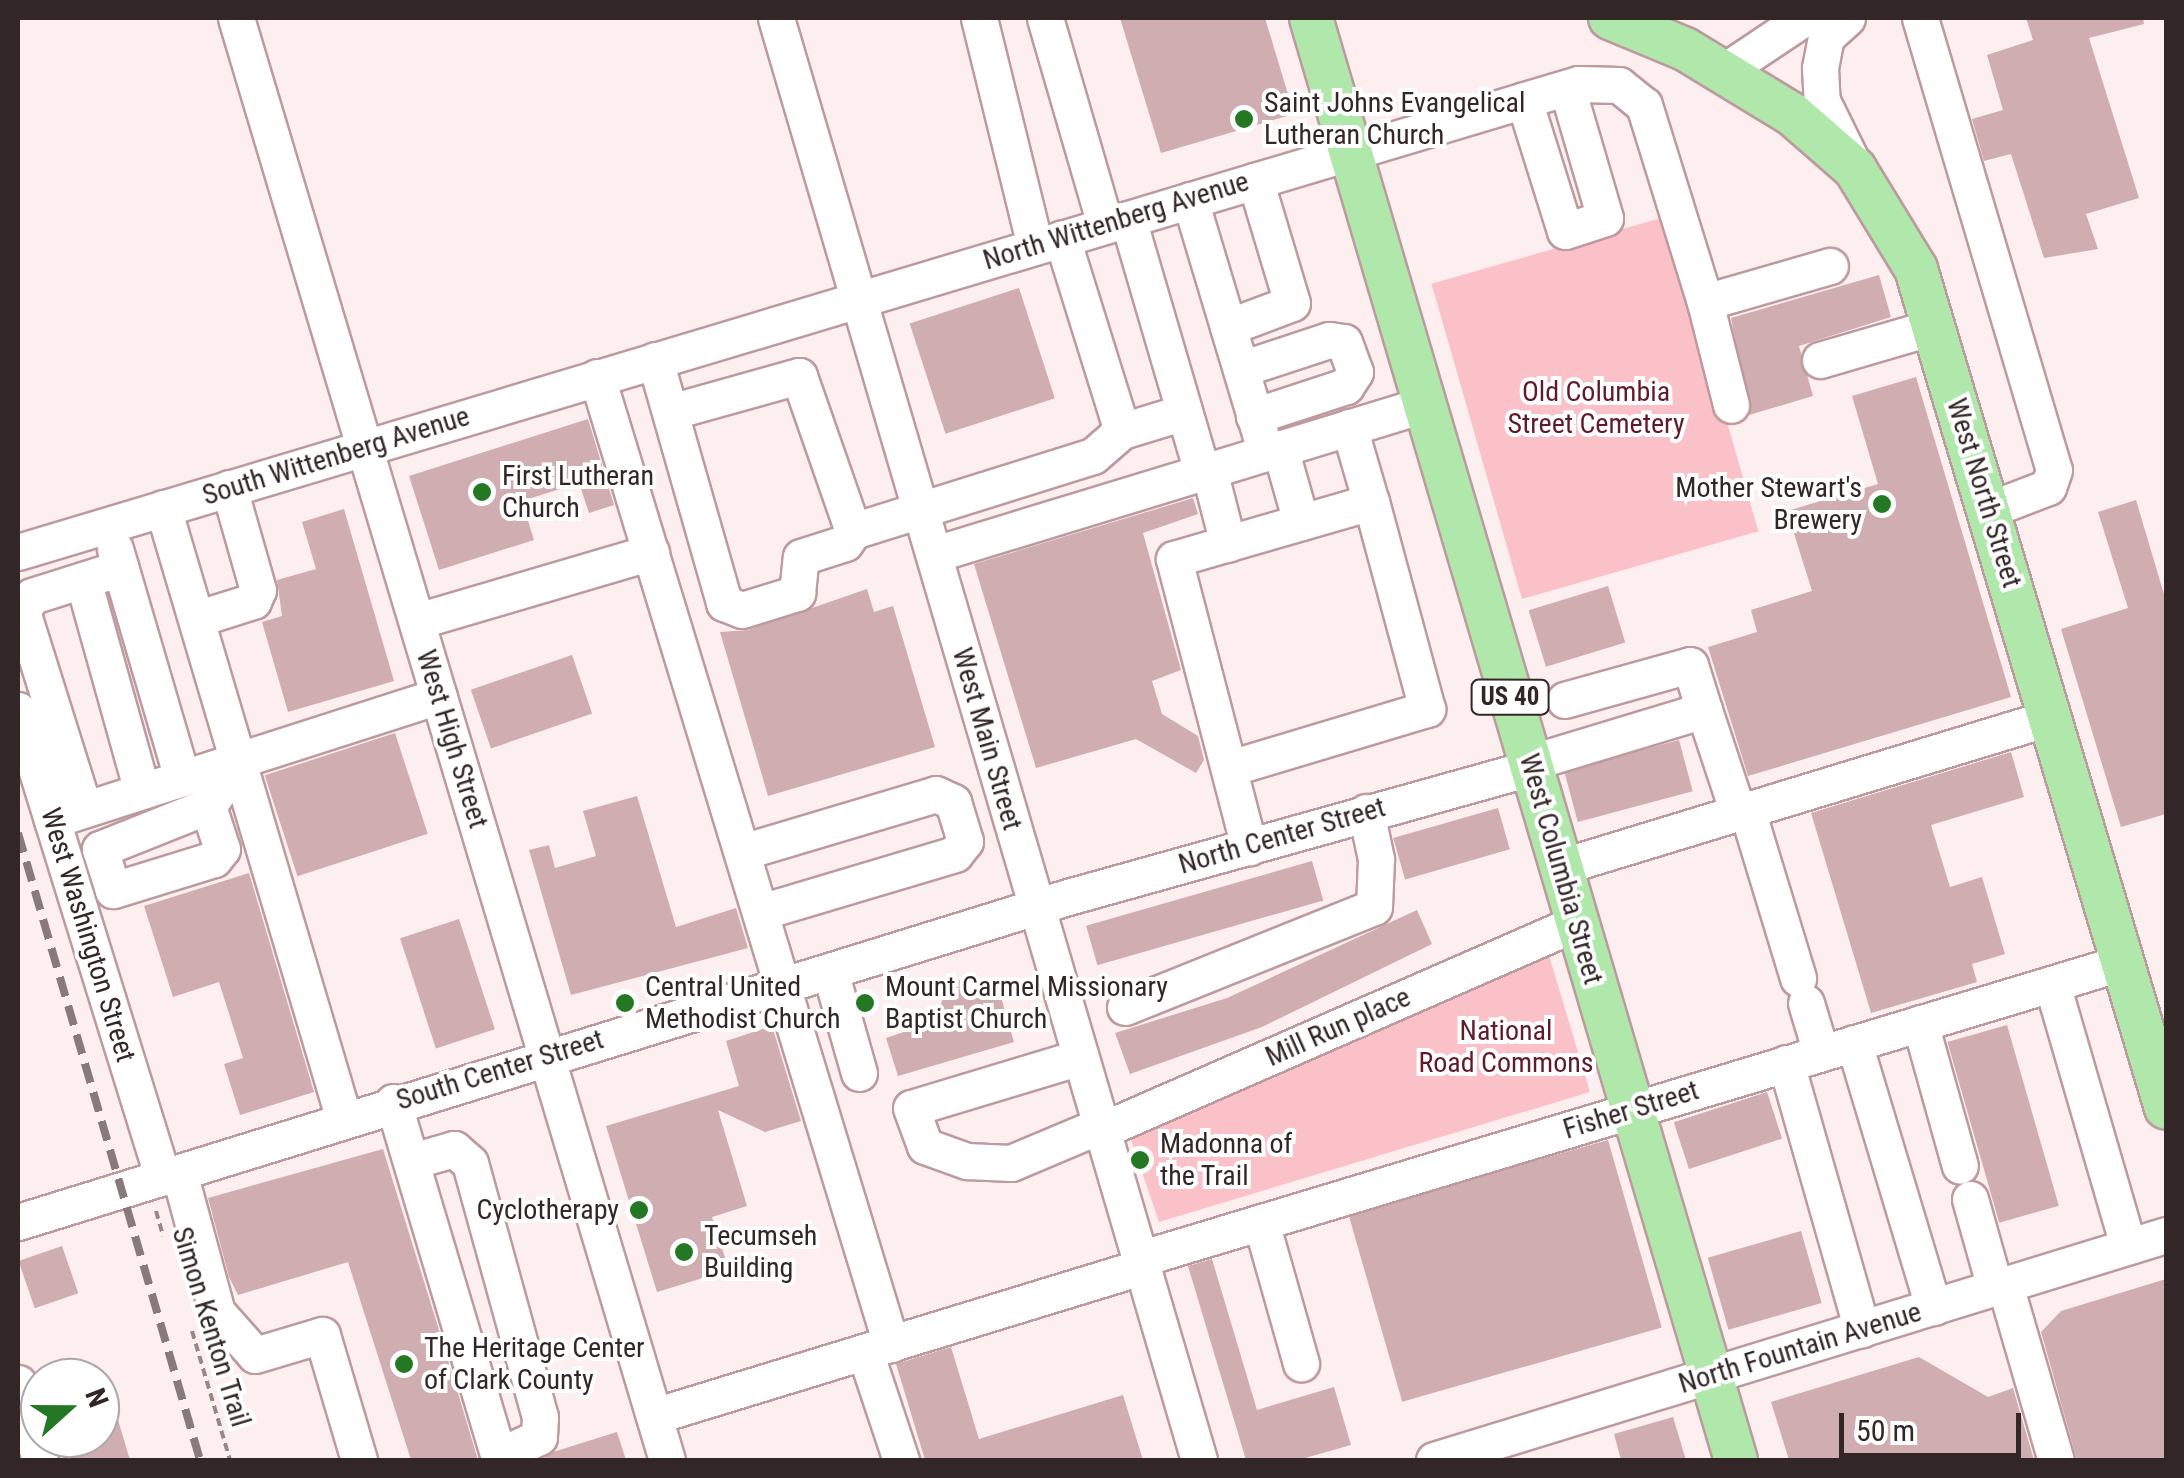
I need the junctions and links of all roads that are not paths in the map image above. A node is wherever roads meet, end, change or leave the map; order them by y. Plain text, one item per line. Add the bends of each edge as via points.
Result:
1 (236, 18) edge
2 (776, 18) edge
3 (980, 18) edge
4 (1045, 18) edge
5 (1311, 18) edge
6 (1610, 18) edge
7 (1804, 18) edge
8 (1846, 18) edge
9 (1920, 18) edge
10 (1723, 72) junction
11 (1572, 86) junction
12 (1524, 100) junction
13 (1350, 151) junction
14 (1855, 169) junction
15 (1254, 180) junction
16 (1190, 200) junction
17 (1116, 222) junction
18 (1048, 242) junction
19 (1830, 266) dead end
20 (860, 298) junction
21 (1705, 302) junction
22 (1934, 327) junction
23 (1228, 328) junction
24 (656, 360) junction
25 (1820, 360) dead end
26 (1241, 370) junction
27 (597, 377) junction
28 (1424, 405) junction
29 (1731, 405) dead end
30 (670, 412) junction
31 (1184, 412) junction
32 (1254, 416) junction
33 (1349, 428) junction
34 (1122, 431) junction
35 (365, 447) junction
36 (1273, 451) junction
37 (1206, 471) junction
38 (229, 488) junction
39 (1371, 502) junction
40 (163, 508) junction
41 (922, 510) junction
42 (1988, 510) junction
43 (1301, 522) junction
44 (108, 524) junction
45 (854, 531) junction
46 (1228, 544) junction
47 (18, 552) edge
48 (651, 552) junction
49 (935, 554) junction
50 (121, 568) junction
51 (83, 580) junction
52 (199, 618) junction
53 (417, 621) junction
54 (440, 696) junction
55 (1565, 700) dead end
56 (18, 710) edge
57 (1704, 710) junction
58 (2052, 717) junction
59 (228, 764) junction
60 (1530, 765) junction
61 (1230, 768) junction
62 (182, 778) junction
63 (142, 791) junction
64 (208, 806) dead end
65 (1366, 812) junction
66 (1742, 812) junction
67 (68, 815) junction
68 (1249, 847) junction
69 (742, 852) junction
70 (1560, 868) junction
71 (1034, 909) junction
72 (760, 912) junction
73 (1576, 923) junction
74 (2124, 962) junction
75 (830, 972) junction
76 (2052, 984) junction
77 (783, 986) junction
78 (1126, 1007) dead end
79 (1920, 1024) junction
80 (1838, 1048) junction
81 (547, 1056) junction
82 (1078, 1058) junction
83 (1786, 1064) junction
84 (859, 1074) dead end
85 (393, 1102) junction
86 (2166, 1108) edge
87 (1632, 1110) junction
88 (344, 1116) junction
89 (1099, 1128) junction
90 (412, 1161) junction
91 (169, 1168) junction
92 (18, 1200) edge
93 (18, 1222) edge
94 (1261, 1222) junction
95 (2166, 1235) edge
96 (2128, 1246) junction
97 (1140, 1263) junction
98 (2000, 1286) junction
99 (1933, 1307) junction
100 (1862, 1329) junction
101 (878, 1348) junction
102 (1301, 1363) dead end
103 (1710, 1375) junction
104 (18, 1382) edge
105 (654, 1416) junction
106 (500, 1458) edge
107 (40, 1460) edge
108 (359, 1460) edge
109 (667, 1460) edge
110 (900, 1460) edge
111 (1199, 1460) edge
112 (1434, 1460) edge
113 (1736, 1460) edge
114 (2056, 1460) edge

1 - 35 street, West High Street
2 - 20 street, West Main Street
3 - 18 street via 974,23
4 - 17 street
5 - 13 main road, West Columbia Street / US 40
6 - 10 main road, West North Street
7 - 10 street
8 - 14 street via 1826,37 1820,68 1822,101
9 - 42 street via 2054,470 2048,487
10 - 14 main road, West North Street via 1792,114
11 - 12 street, North Wittenberg Avenue
11 - 12 street via 1605,218 1565,232
11 - 21 street via 1619,84 1644,106
12 - 13 street, North Wittenberg Avenue
13 - 15 street, North Wittenberg Avenue
13 - 28 main road, West Columbia Street / US 40
14 - 22 main road, West North Street via 1916,269
15 - 16 street, North Wittenberg Avenue
15 - 23 street via 1292,304
16 - 17 street, North Wittenberg Avenue
16 - 23 street
17 - 18 street, North Wittenberg Avenue
17 - 31 street
18 - 20 street, North Wittenberg Avenue
18 - 34 street
19 - 21 street
20 - 24 street, North Wittenberg Avenue
20 - 41 street, West Main Street
21 - 29 street
22 - 25 street
22 - 42 main road, West North Street
23 - 26 street
24 - 27 street, South Wittenberg Avenue
24 - 30 street
26 - 32 street
26 - 32 street via 1329,340 1344,342 1355,372 1346,386
27 - 35 street, South Wittenberg Avenue
27 - 48 street
28 - 33 street
28 - 60 main road, West Columbia Street / US 40
30 - 45 street via 799,376
30 - 45 street via 724,603 742,610 796,593 801,557 845,544
31 - 34 street
31 - 37 street
32 - 36 street
33 - 36 street
33 - 39 street
34 - 41 street via 1093,456
35 - 38 street, South Wittenberg Avenue
35 - 53 street, West High Street
36 - 37 street
36 - 43 street
37 - 46 street
37 - 49 street
38 - 40 street, South Wittenberg Avenue
38 - 52 street via 258,590 252,601
39 - 43 street
39 - 61 street via 1427,708
40 - 44 street, South Wittenberg Avenue
40 - 52 street
41 - 45 street
41 - 49 street, West Main Street
42 - 58 main road, West North Street
43 - 46 street
44 - 47 street, South Wittenberg Avenue
44 - 50 street
46 - 61 street via 1174,559
48 - 53 street
48 - 69 street
49 - 71 street, West Main Street
50 - 51 street
50 - 62 street
51 - 63 street
51 - 67 street via 32,596 22,611
52 - 59 street
53 - 54 street, West High Street
54 - 59 street
54 - 81 street, West High Street
55 - 57 street via 1690,664
56 - 67 street, West Washington Street
57 - 60 street, North Center Street
57 - 66 street
58 - 66 street
58 - 74 main road, West North Street
59 - 62 street
59 - 64 street
59 - 88 street
60 - 65 street, North Center Street
60 - 70 main road, West Columbia Street / US 40
61 - 68 street
62 - 63 street
63 - 67 street
65 - 68 street, North Center Street
65 - 78 street via 1376,859 1374,907
66 - 70 street
66 - 80 street via 1802,991
67 - 91 street, West Washington Street
68 - 71 street, North Center Street
69 - 72 street
69 - 72 street via 936,794 952,802 965,840 955,854
70 - 73 main road, West Columbia Street / US 40
71 - 75 street, South Center Street
71 - 82 street, West Main Street
72 - 77 street
73 - 87 main road, West Columbia Street / US 40
73 - 89 street, Mill Run place
74 - 76 street, Fisher Street
74 - 86 main road, West North Street
75 - 77 street, South Center Street
75 - 84 street
76 - 79 street, Fisher Street
76 - 96 street
77 - 81 street, South Center Street
77 - 101 street
79 - 80 street, Fisher Street
79 - 98 street
80 - 83 street, Fisher Street
80 - 99 street
81 - 85 street, South Center Street
81 - 105 street, West High Street
82 - 89 street, West Main Street
82 - 89 street, Mill Run place via 911,1108 926,1146 967,1161 1011,1163
83 - 87 street, Fisher Street
83 - 100 street
85 - 88 street, South Center Street
85 - 90 street
87 - 94 street, Fisher Street
87 - 103 main road, West Columbia Street / US 40
88 - 91 street, South Center Street via 253,1144 229,1142
89 - 97 street, West Main Street
90 - 106 street
90 - 106 street via 454,1149 470,1163 540,1417 539,1438
91 - 92 street, South Center Street
91 - 93 street, South Center Street
91 - 108 street, West Washington Street via 217,1312 256,1355 322,1335
94 - 97 street, Fisher Street
94 - 102 street
95 - 96 street, North Fountain Avenue
96 - 98 street, North Fountain Avenue
97 - 101 street, Fisher Street
97 - 111 street, West Main Street
98 - 99 street, North Fountain Avenue
98 - 114 street
99 - 100 street, North Fountain Avenue
100 - 103 street, North Fountain Avenue
101 - 105 street, Fisher Street
101 - 110 street
103 - 112 street, North Fountain Avenue
103 - 113 main road, US 40
104 - 107 street
105 - 109 street, West High Street

